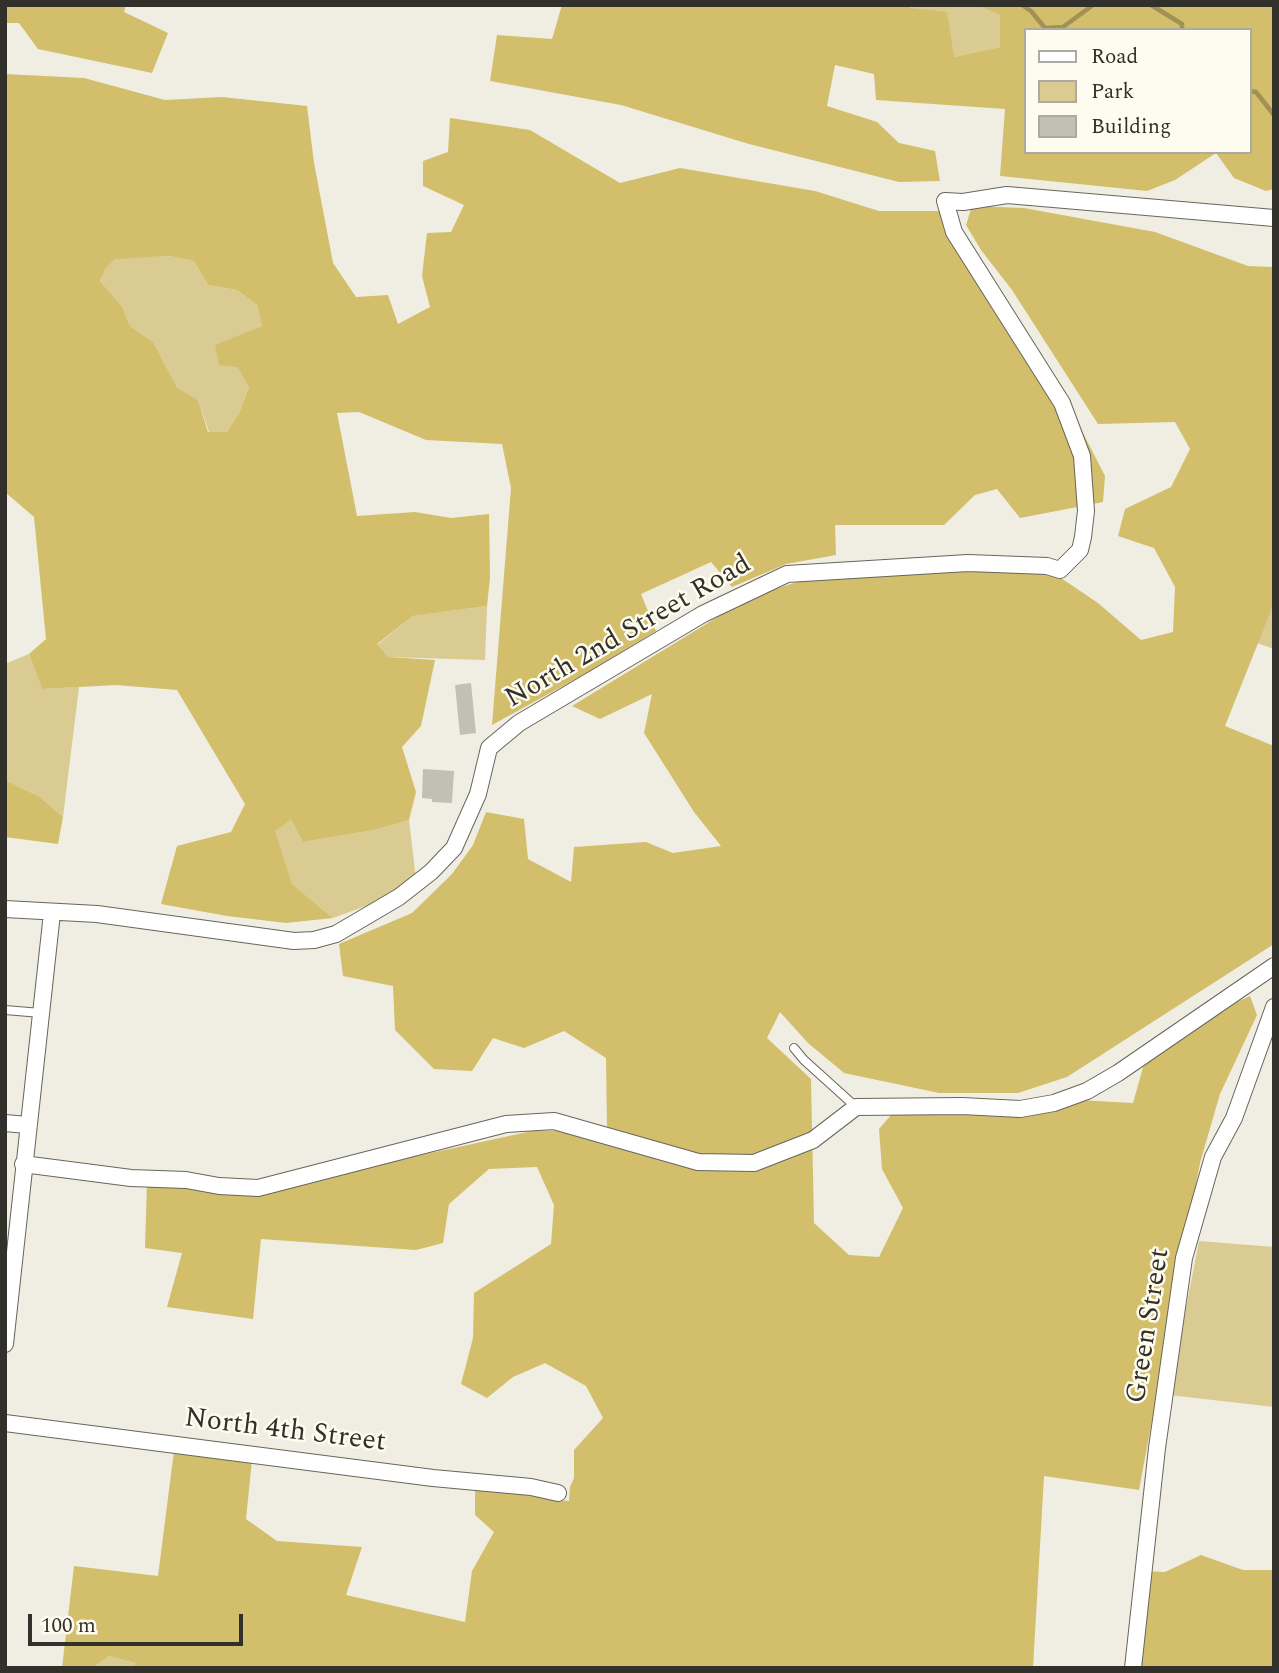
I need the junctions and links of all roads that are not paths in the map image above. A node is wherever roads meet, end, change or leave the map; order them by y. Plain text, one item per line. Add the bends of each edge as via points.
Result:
1 (1274, 218) edge
2 (5, 909) edge
3 (52, 913) junction
4 (1274, 965) edge
5 (1274, 1007) edge
6 (5, 1010) edge
7 (41, 1013) junction
8 (794, 1048) dead end
9 (856, 1107) junction
10 (5, 1123) edge
11 (27, 1125) junction
12 (23, 1164) junction
13 (5, 1343) edge
14 (5, 1423) edge
15 (558, 1493) dead end
16 (1133, 1668) edge

1 - 3 street, North 2nd Street Road via 1007,195 945,201 954,232 1062,403 1082,456 1083,537 1080,550 1060,570 968,563 787,574 704,614 519,723 489,748 478,794 454,848 400,897 335,934 294,941 97,914
2 - 3 street, North 2nd Street Road
3 - 7 street
4 - 9 street via 1118,1073 1054,1103 1020,1109
5 - 16 street, Green Street via 1234,1118 1213,1157 1185,1258 1157,1448
6 - 7 lane
7 - 11 street
8 - 9 lane
9 - 12 street via 813,1140 754,1163 698,1162 554,1121 506,1124 258,1188
10 - 11 street
11 - 12 street
12 - 13 street
14 - 15 street, North 4th Street

